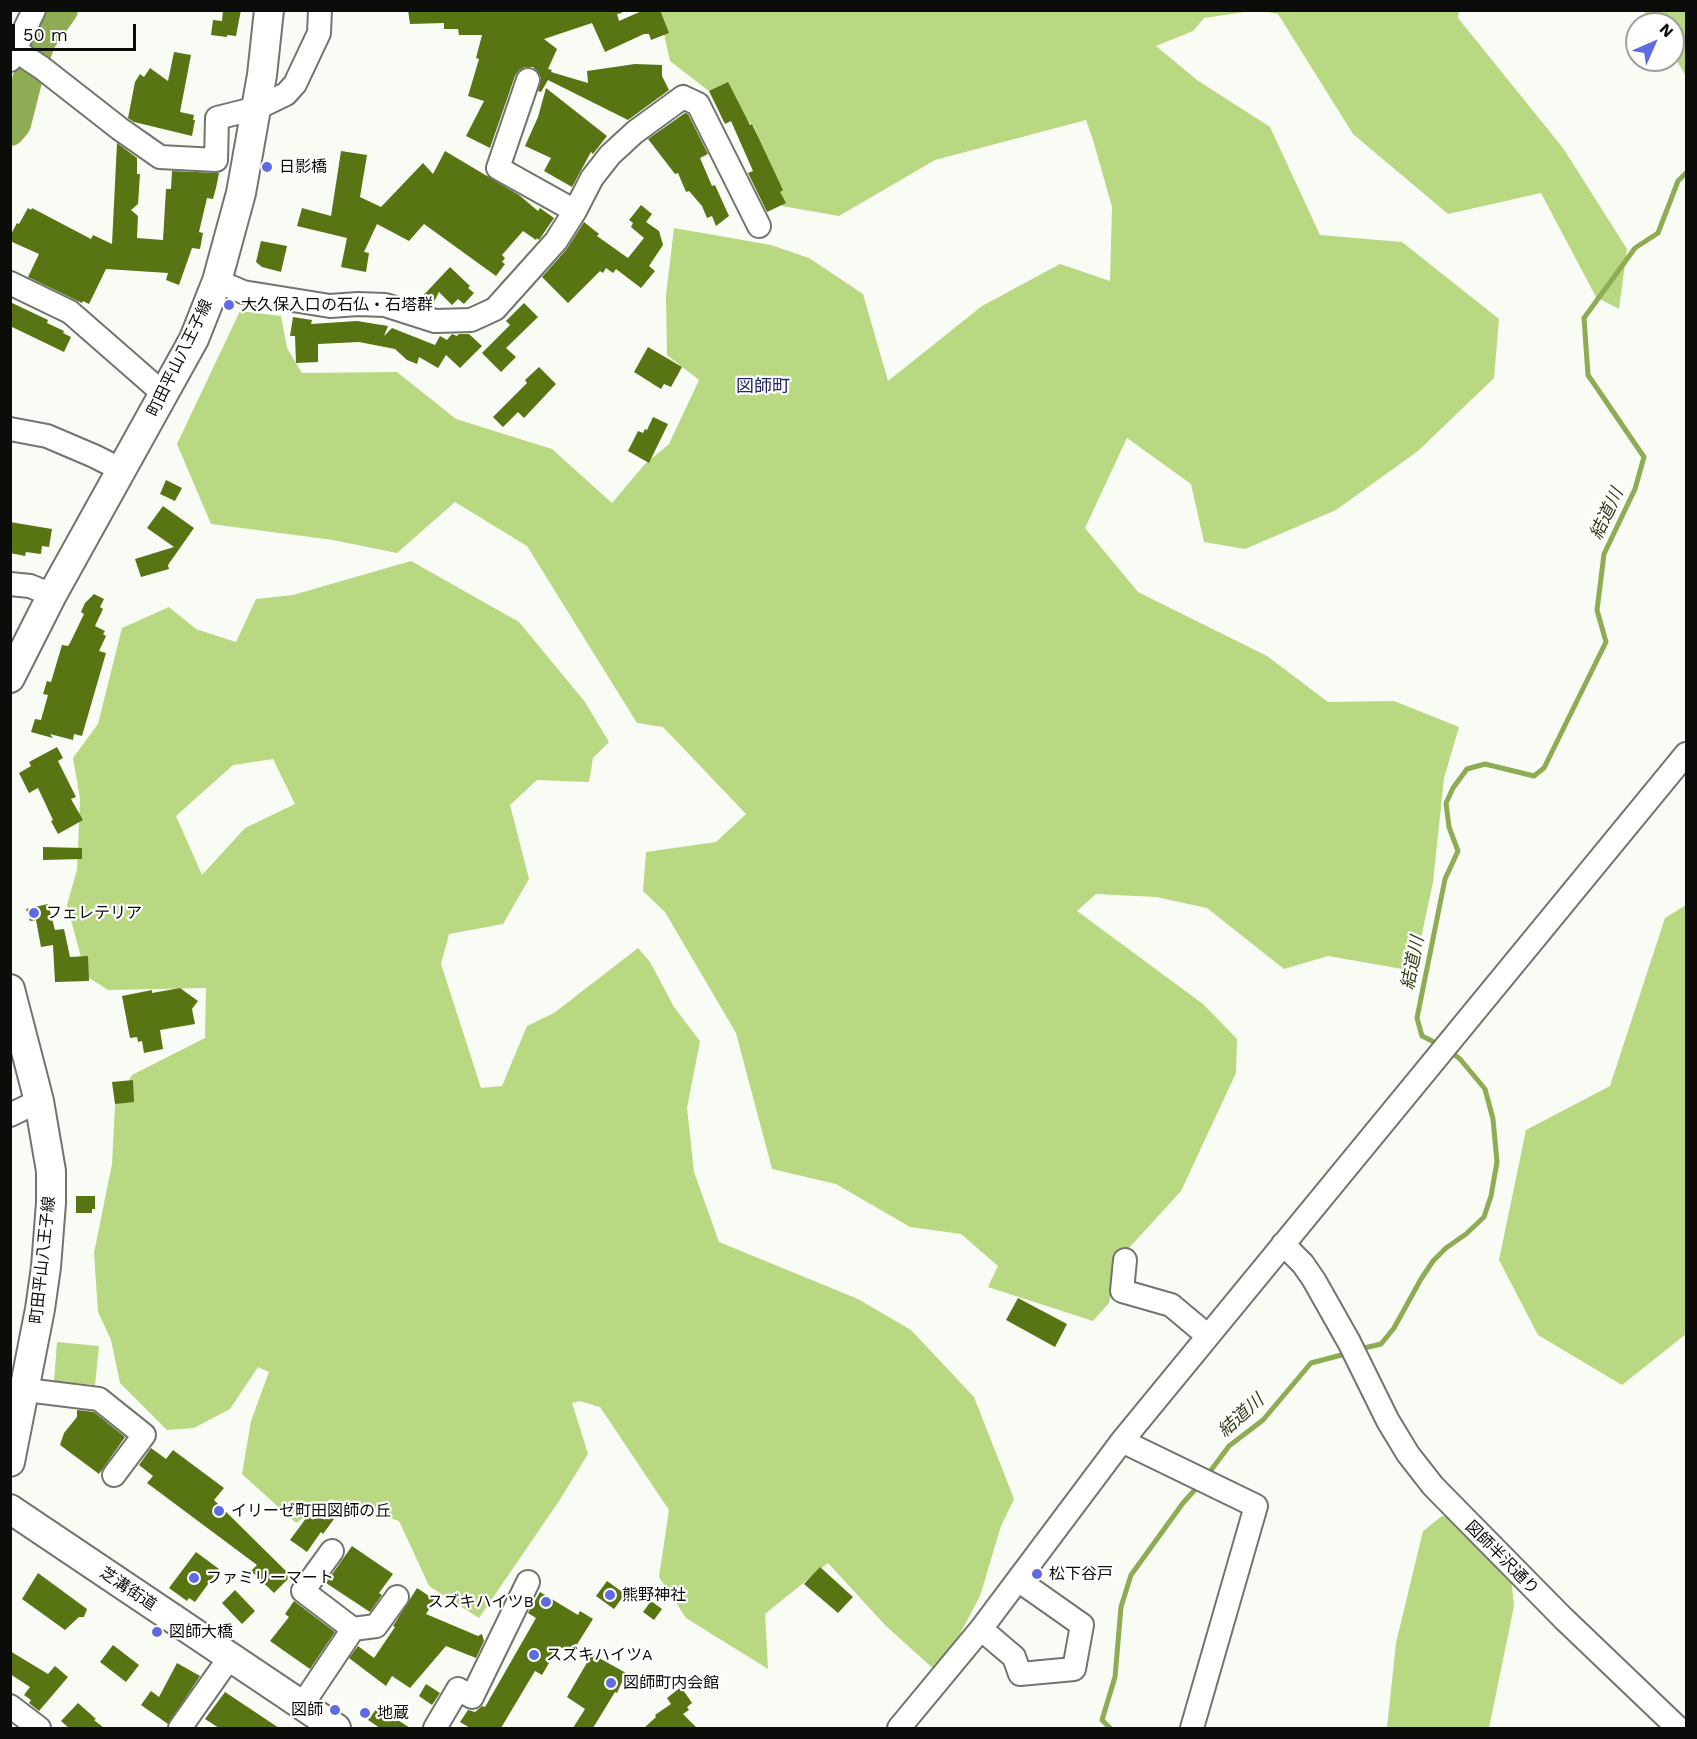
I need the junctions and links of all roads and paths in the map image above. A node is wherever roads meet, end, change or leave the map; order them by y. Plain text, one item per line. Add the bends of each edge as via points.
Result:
1 (34, 10) edge
2 (269, 10) edge
3 (320, 10) edge
4 (16, 55) edge
5 (528, 80) dead end
6 (257, 108) junction
7 (575, 211) junction
8 (759, 226) dead end
9 (217, 281) junction
10 (10, 283) edge
11 (165, 394) junction
12 (10, 429) edge
13 (122, 470) junction
14 (10, 584) edge
15 (52, 595) junction
16 (10, 678) edge
17 (1686, 754) edge
18 (10, 989) edge
19 (39, 1101) junction
20 (10, 1114) edge
21 (1283, 1245) junction
22 (1125, 1260) dead end
23 (1208, 1336) junction
24 (26, 1390) junction
25 (1122, 1440) junction
26 (10, 1462) edge
27 (114, 1475) dead end
28 (10, 1509) edge
29 (332, 1551) dead end
30 (1018, 1580) junction
31 (528, 1582) dead end
32 (397, 1596) dead end
33 (353, 1629) junction
34 (981, 1629) junction
35 (230, 1656) junction
36 (302, 1705) junction
37 (10, 1706) edge
38 (39, 1728) edge
39 (180, 1728) edge
40 (336, 1728) edge
41 (435, 1728) edge
42 (899, 1728) edge
43 (1192, 1728) edge
44 (1678, 1728) edge

1 - 4 street
2 - 6 main road, 町田平山八王子線
3 - 6 street via 318,33 295,84 286,94
4 - 6 street via 42,68 160,157 216,160 217,118
5 - 7 street via 498,168
6 - 9 main road, 町田平山八王子線
7 - 8 street via 592,178 610,155 683,98 698,104
7 - 9 street via 556,241 495,309 471,320 435,321 385,305 330,306 243,292
9 - 11 main road, 町田平山八王子線 via 194,339
10 - 11 street via 70,312
11 - 13 main road, 町田平山八王子線
12 - 13 street via 47,436
13 - 15 main road, 町田平山八王子線
14 - 15 street via 30,586
15 - 16 main road, 町田平山八王子線
17 - 21 street
18 - 19 main road, 町田平山八王子線
19 - 20 street
19 - 24 main road, 町田平山八王子線 via 51,1171 51,1203 46,1267
21 - 23 street
21 - 44 street, 図師半沢通り via 1314,1280 1388,1421 1433,1486
22 - 23 street via 1122,1291 1171,1305
23 - 25 street
24 - 26 main road, 町田平山八王子線
24 - 27 street via 99,1399 144,1435
25 - 30 street
25 - 43 street via 1257,1506
28 - 35 main road, 芝溝街道
29 - 33 street via 303,1591
30 - 34 street
30 - 34 street via 1082,1624 1074,1669 1020,1674 1014,1657
31 - 41 street via 472,1697 458,1689
32 - 33 street via 376,1626
33 - 36 street
34 - 42 street
35 - 36 main road, 芝溝街道
35 - 39 street
36 - 40 main road, 芝溝街道
37 - 38 street

